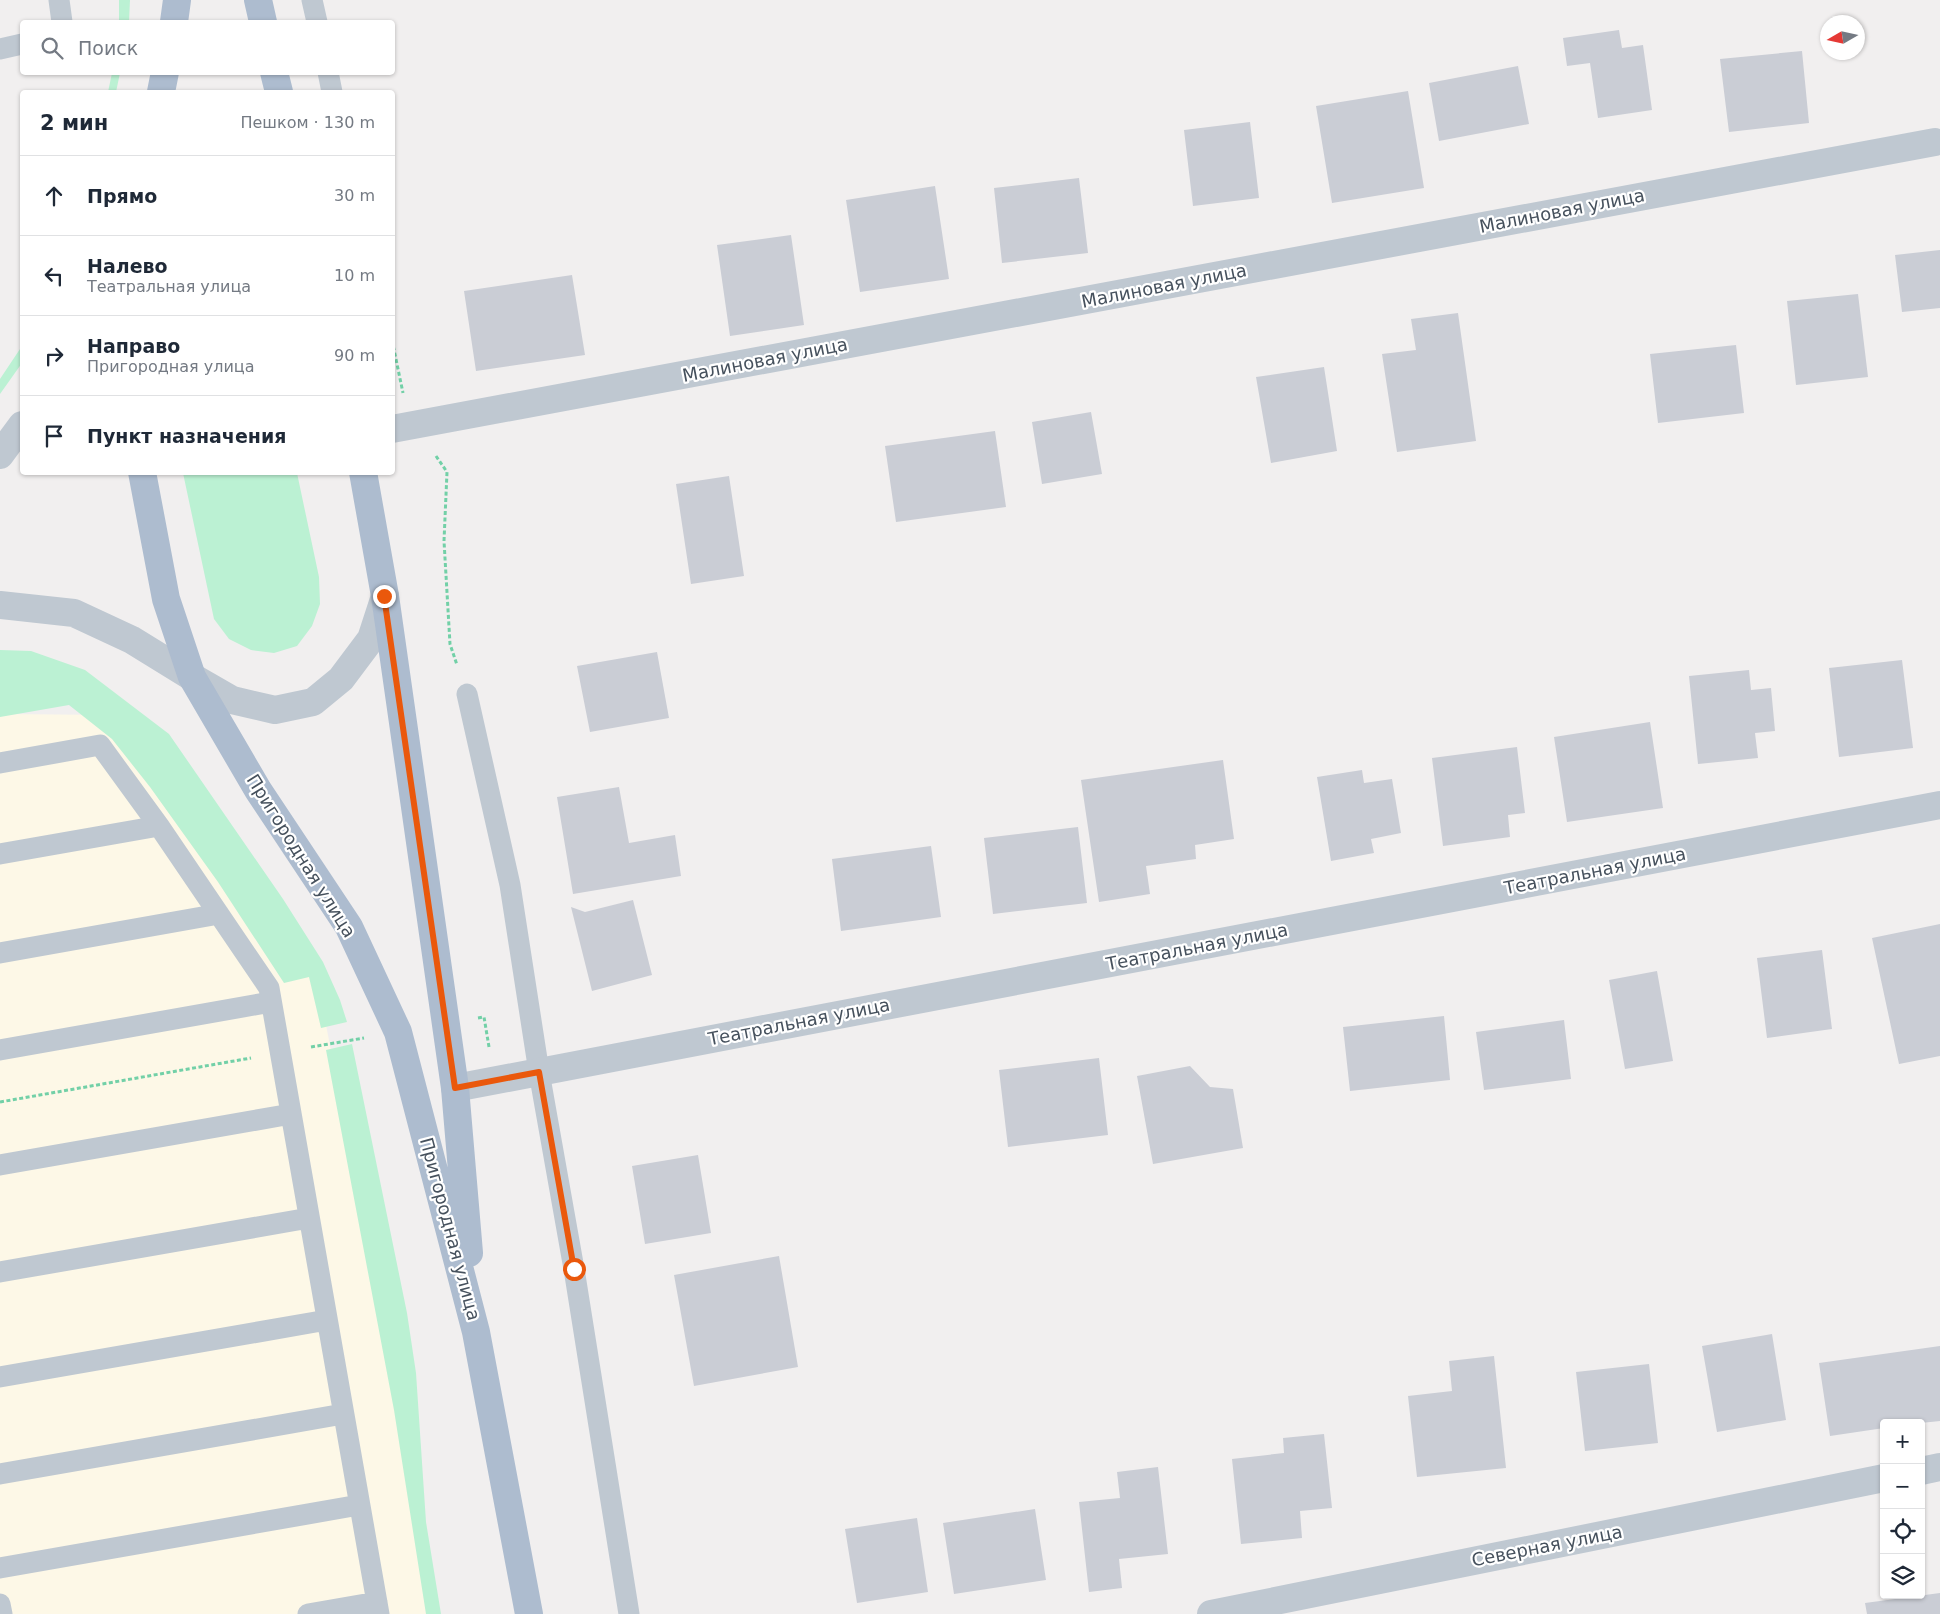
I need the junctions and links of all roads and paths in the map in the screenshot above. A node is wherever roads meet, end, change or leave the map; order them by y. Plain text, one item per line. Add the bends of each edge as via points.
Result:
1 (58, 0) edge
2 (177, 0) edge
3 (258, 0) edge
4 (312, 0) edge
5 (62, 20) edge
6 (174, 20) edge
7 (263, 20) edge
8 (317, 20) edge
9 (20, 44) edge
10 (0, 49) edge
11 (164, 75) edge
12 (275, 75) edge
13 (329, 75) edge
14 (161, 90) edge
15 (278, 90) edge
16 (332, 90) edge
17 (1935, 142) dead end
18 (395, 354) edge
19 (404, 427) edge
20 (20, 428) edge
21 (0, 455) edge
22 (143, 475) edge
23 (364, 475) edge
24 (384, 596) junction
25 (0, 605) edge
26 (192, 677) junction
27 (467, 694) joint
28 (0, 762) edge
29 (1940, 805) edge
30 (158, 826) junction
31 (0, 854) edge
32 (219, 914) junction
33 (0, 953) edge
34 (271, 1002) junction
35 (0, 1050) edge
36 (539, 1072) junction
37 (455, 1088) junction
38 (291, 1114) junction
39 (0, 1165) edge
40 (309, 1218) junction
41 (0, 1272) edge
42 (327, 1320) junction
43 (476, 1332) junction
44 (0, 1377) edge
45 (343, 1414) junction
46 (1940, 1467) edge
47 (1925, 1470) edge
48 (0, 1474) edge
49 (1880, 1479) edge
50 (359, 1505) junction
51 (0, 1568) edge
52 (0, 1604) edge
53 (378, 1608) edge
54 (2, 1614) edge
55 (308, 1614) edge
56 (529, 1614) edge
57 (629, 1614) edge
58 (1211, 1614) edge

1 - 5 lane
2 - 6 main road
3 - 7 main road
4 - 8 lane
9 - 10 lane
11 - 14 main road
12 - 15 main road
13 - 16 lane
17 - 19 street, Малиновая улица
18 - 19 path via 404,397
19 - 27 path via 447,472 444,541 450,644
20 - 21 street
22 - 26 main road, Пригородная улица via 166,599
23 - 24 main road, Пригородная улица
24 - 26 street via 371,639 341,679 314,702 275,710 232,700
24 - 37 main road, Пригородная улица
25 - 26 street via 74,614 132,640
26 - 43 main road, Пригородная улица via 258,790 349,927 398,1032
27 - 36 lane via 510,885
28 - 30 lane via 100,745
29 - 36 street, Театральная улица
30 - 31 lane
30 - 32 lane
32 - 33 lane
32 - 34 lane via 269,988
34 - 35 lane
34 - 38 lane
36 - 37 street, Театральная улица
36 - 57 lane
37 - 43 main road, Пригородная улица
38 - 39 lane
38 - 40 lane
40 - 41 lane
40 - 42 lane
42 - 44 lane
42 - 45 lane
43 - 56 main road, Пригородная улица
45 - 48 lane
45 - 50 lane
46 - 47 street
49 - 58 street, Северная улица
50 - 51 lane
50 - 53 lane
52 - 54 lane
53 - 55 lane

